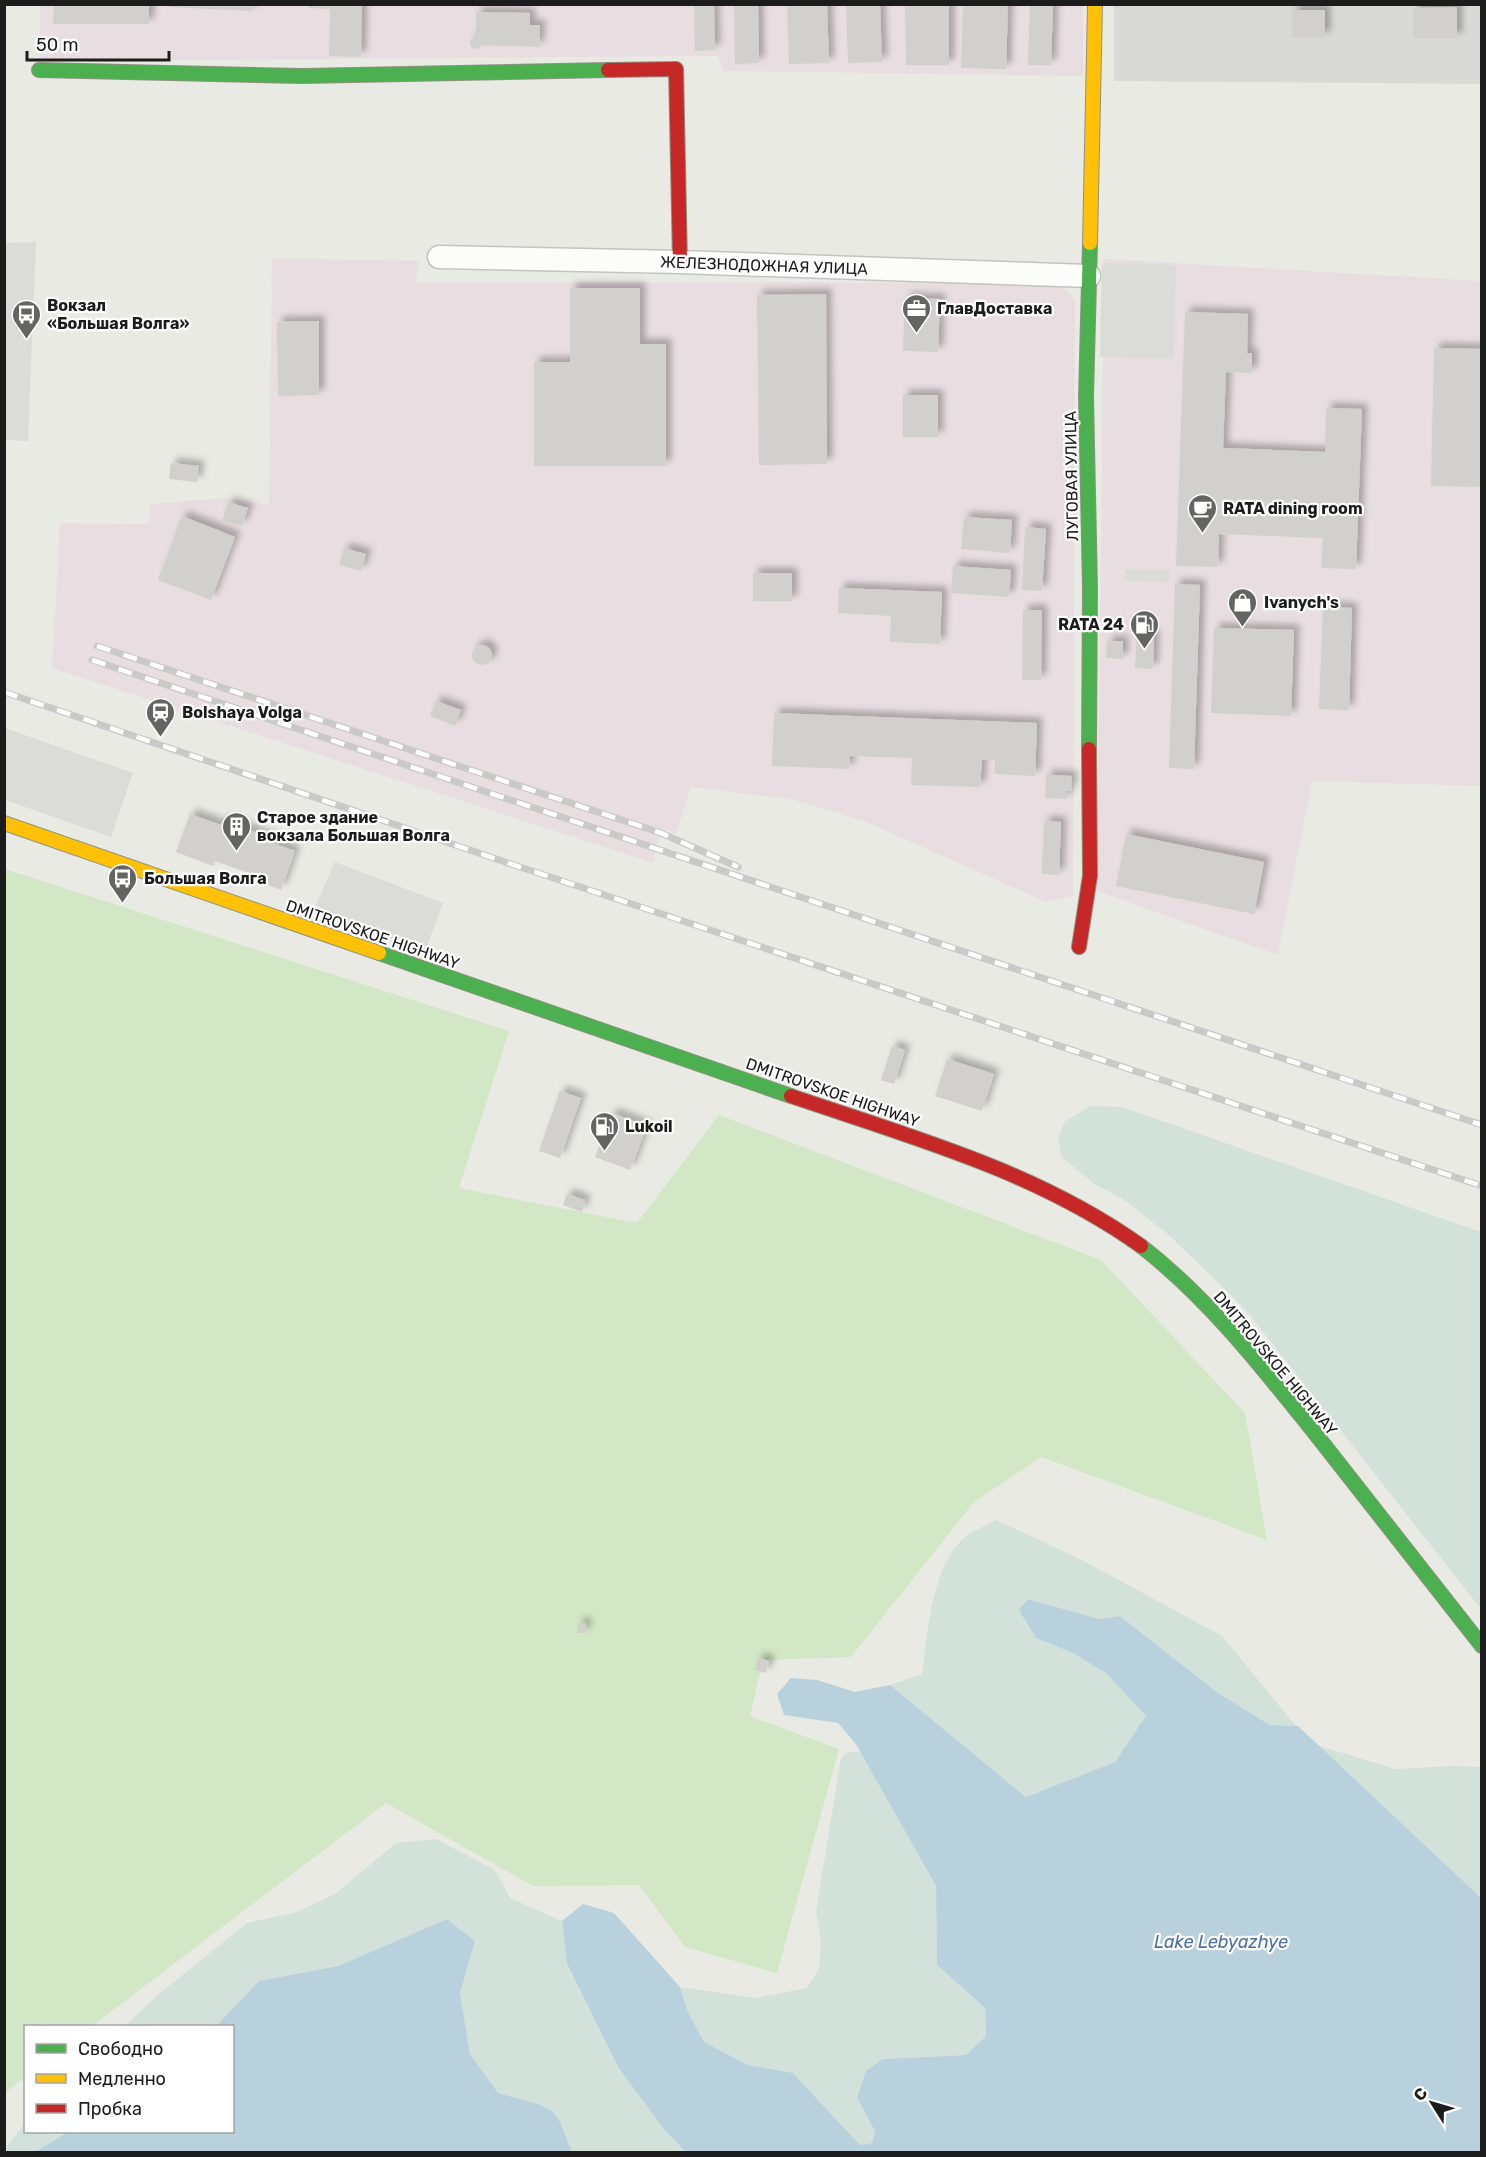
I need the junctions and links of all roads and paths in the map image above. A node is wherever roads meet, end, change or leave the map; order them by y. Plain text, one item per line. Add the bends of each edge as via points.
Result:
1 (1095, 4) edge
2 (39, 69) dead end
3 (439, 257) dead end
4 (680, 262) junction
5 (1089, 276) junction
6 (4, 823) edge
7 (1078, 947) dead end
8 (1482, 1646) edge

1 - 5 street, ЛУГОВАЯ УЛИЦА
2 - 4 street via 302,76 676,69
3 - 4 street, ЖЕЛЕЗНОДОЖНАЯ УЛИЦА
4 - 5 street, ЖЕЛЕЗНОДОЖНАЯ УЛИЦА
5 - 7 street, ЛУГОВАЯ УЛИЦА via 1086,397 1090,876
6 - 8 street, DMITROVSKOE HIGHWAY via 988,1164 1079,1206 1115,1228 1180,1279 1231,1332

